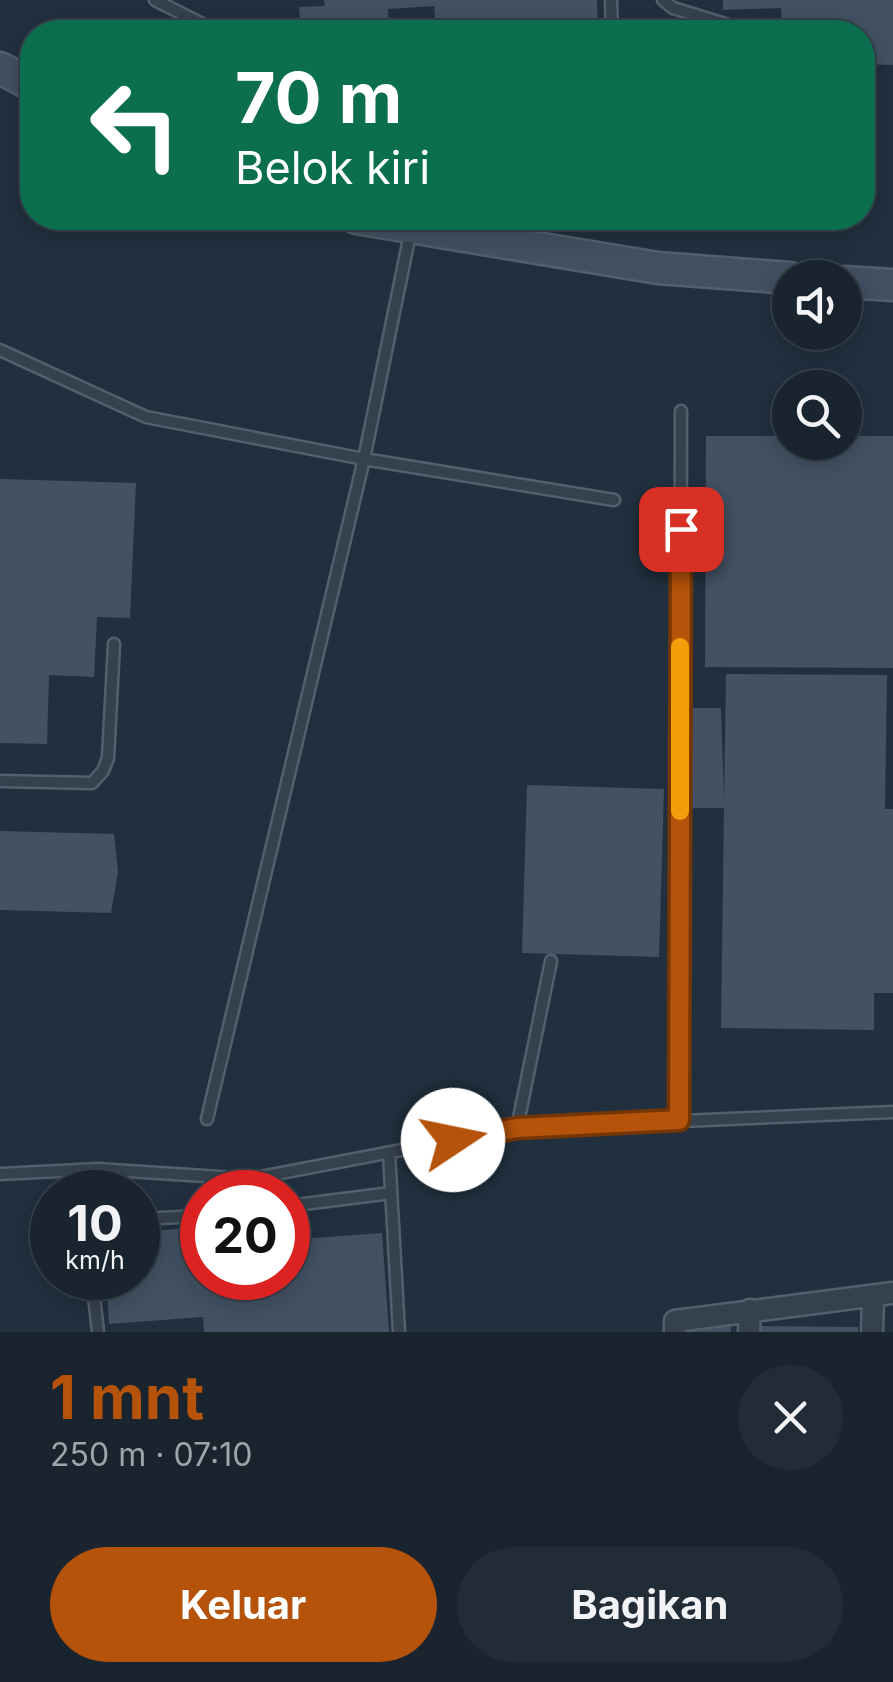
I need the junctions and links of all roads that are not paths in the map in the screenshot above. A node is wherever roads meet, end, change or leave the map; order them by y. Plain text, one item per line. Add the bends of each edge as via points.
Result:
1 (155, 0) edge
2 (664, 0) edge
3 (194, 20) edge
4 (710, 20) edge
5 (411, 230) edge
6 (423, 230) edge
7 (772, 277) edge
8 (862, 283) edge
9 (893, 286) edge
10 (0, 350) edge
11 (681, 411) dead end
12 (364, 459) junction
13 (614, 500) dead end
14 (114, 644) dead end
15 (0, 780) edge
16 (551, 960) dead end
17 (893, 1112) edge
18 (207, 1119) dead end
19 (679, 1120) junction
20 (517, 1128) junction
21 (389, 1152) junction
22 (0, 1174) edge
23 (392, 1193) junction
24 (310, 1203) edge
25 (883, 1295) edge
26 (94, 1300) edge
27 (749, 1321) edge
28 (98, 1332) edge
29 (399, 1332) edge
30 (676, 1332) edge
31 (872, 1332) edge

1 - 3 lane
2 - 4 lane
5 - 12 lane
6 - 7 street via 658,268
8 - 9 street
10 - 12 lane via 146,417
11 - 19 lane
12 - 13 lane
12 - 18 lane
14 - 15 lane via 103,771 92,784
16 - 20 lane
17 - 19 lane
19 - 20 lane
20 - 21 lane
21 - 22 lane via 250,1179 98,1169
21 - 23 lane
23 - 24 lane
23 - 29 lane
25 - 27 street
25 - 31 street
26 - 28 lane
27 - 30 street via 676,1320

